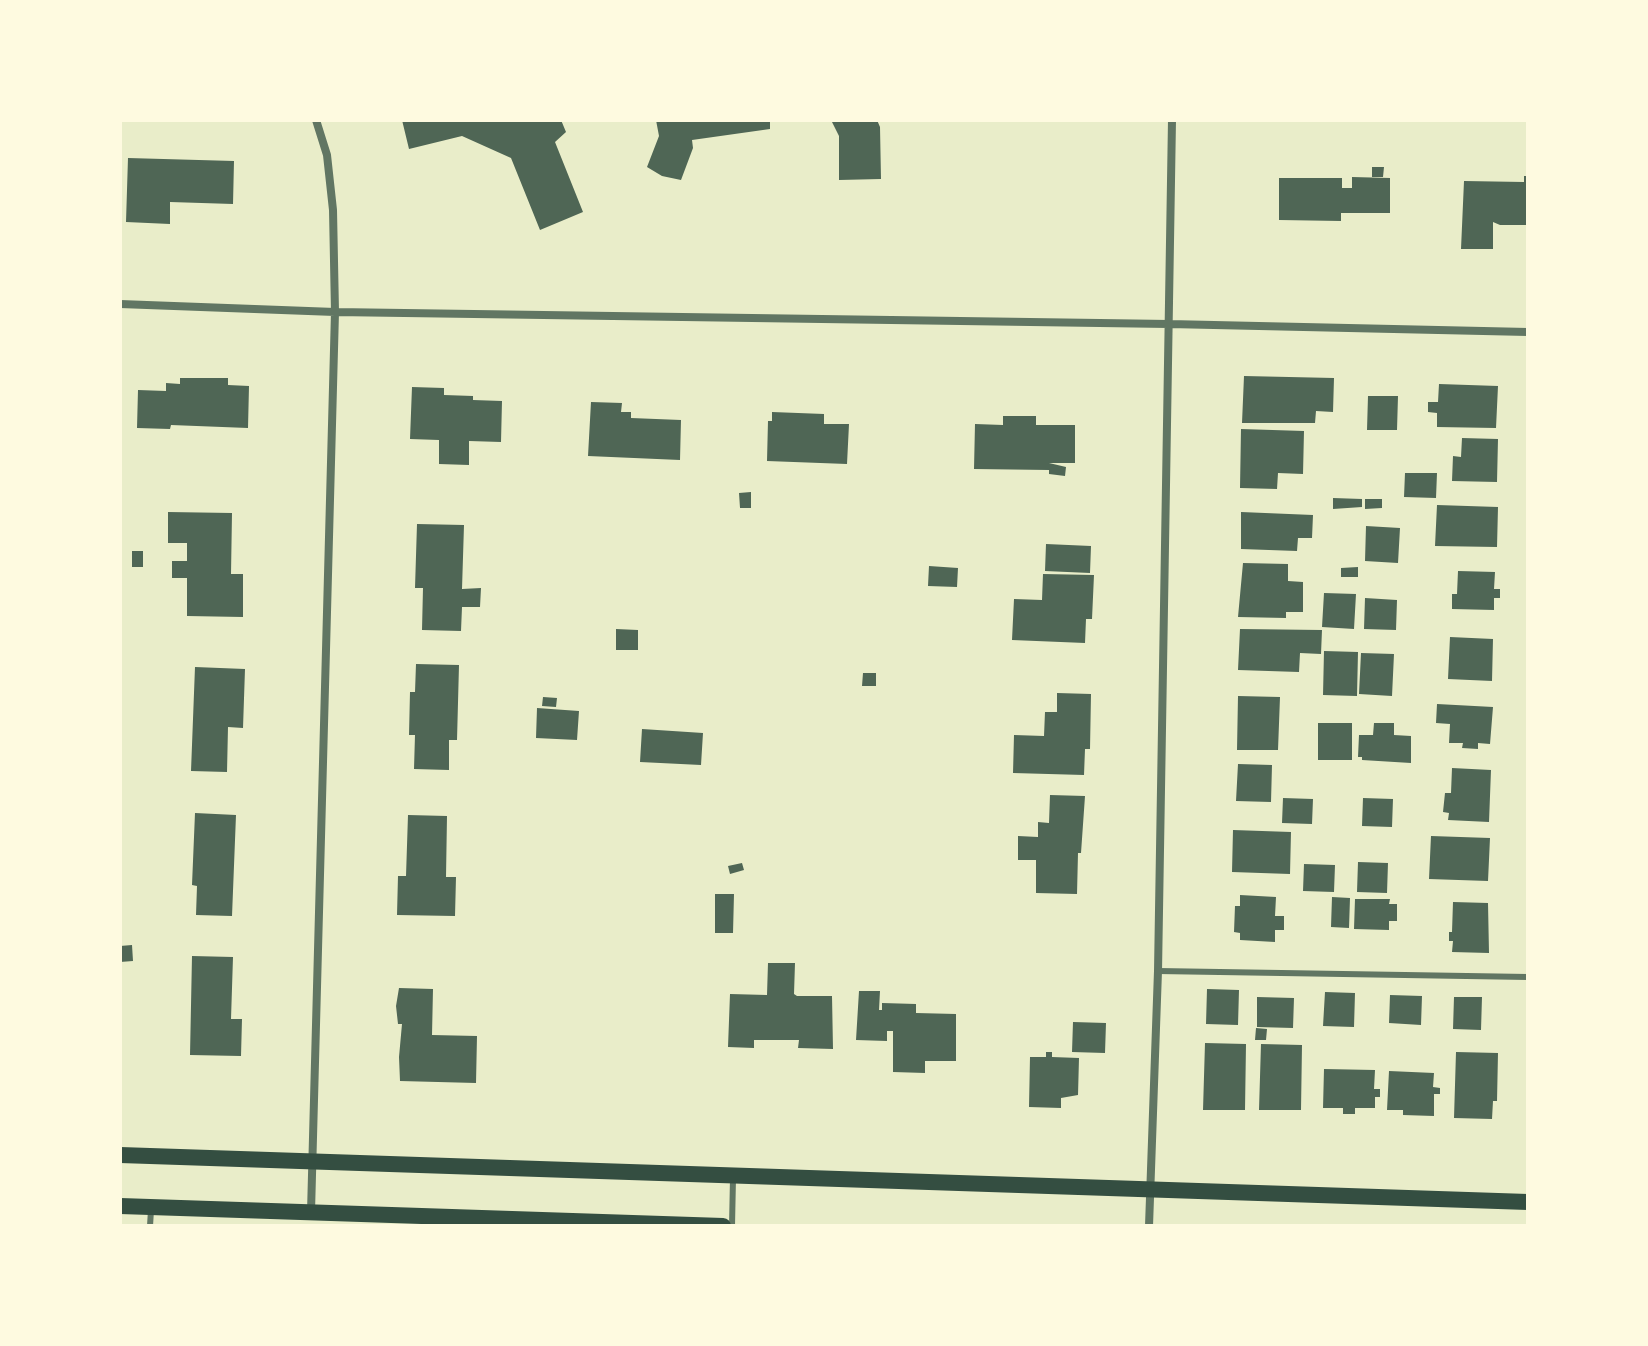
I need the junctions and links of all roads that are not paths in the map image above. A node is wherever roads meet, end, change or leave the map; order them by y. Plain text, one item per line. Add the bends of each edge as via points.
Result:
1 (316, 120) edge
2 (1172, 120) edge
3 (120, 304) edge
4 (335, 312) junction
5 (1169, 324) junction
6 (1528, 332) edge
7 (1158, 971) junction
8 (1528, 977) edge
9 (120, 1155) edge
10 (313, 1161) junction
11 (733, 1175) junction
12 (1150, 1189) junction
13 (1528, 1202) edge
14 (120, 1206) edge
15 (151, 1207) junction
16 (311, 1212) junction
17 (429, 1221) edge
18 (578, 1224) edge
19 (150, 1226) edge
20 (723, 1226) edge
21 (732, 1226) edge
22 (1149, 1226) edge

1 - 4 street via 327,155 333,210
2 - 5 street
3 - 4 street
4 - 5 street
4 - 10 street
5 - 6 street
5 - 7 street
7 - 8 lane
7 - 12 street
9 - 10 main road
10 - 11 main road
10 - 16 street
11 - 12 main road
11 - 21 lane
12 - 13 main road
12 - 22 street
14 - 15 main road
15 - 16 main road
15 - 19 lane
16 - 17 main road
17 - 18 main road
18 - 20 main road

